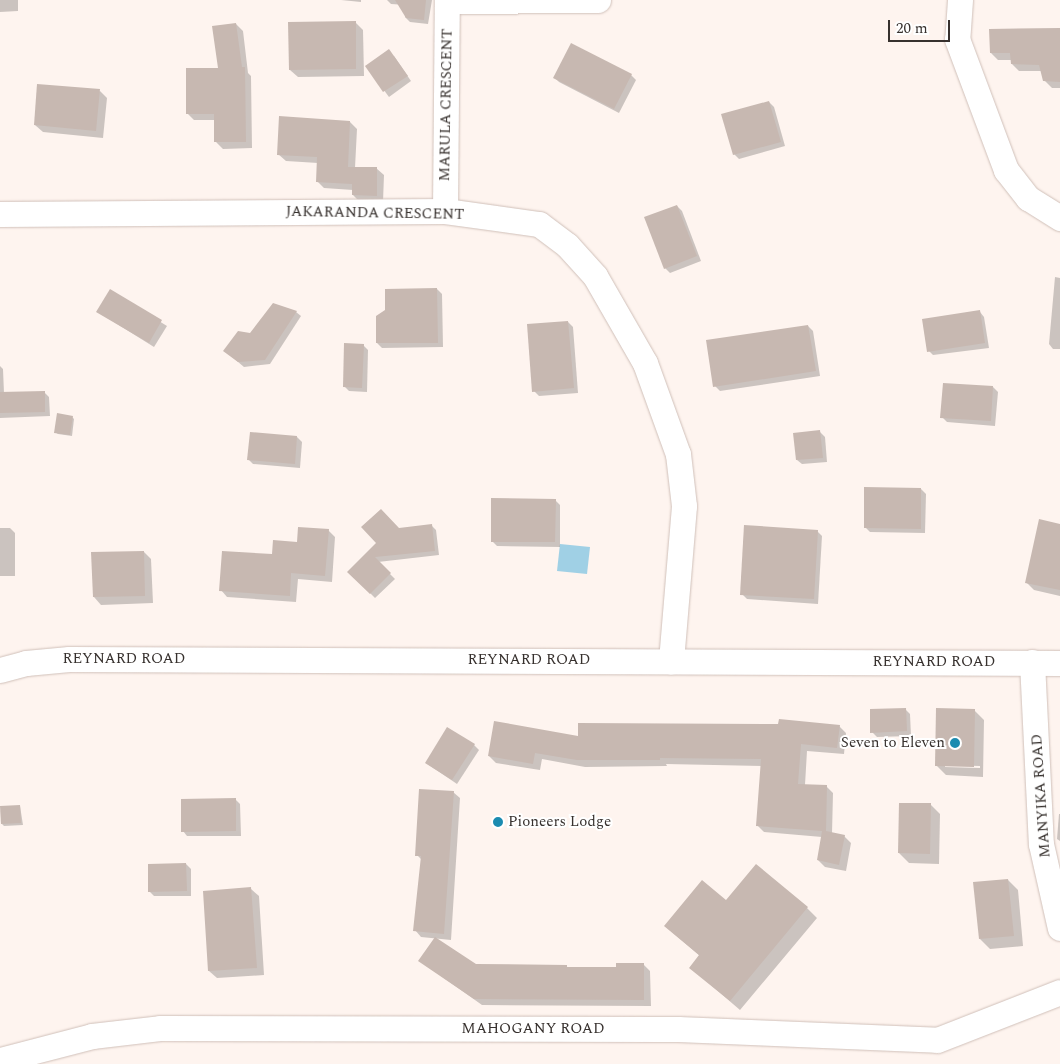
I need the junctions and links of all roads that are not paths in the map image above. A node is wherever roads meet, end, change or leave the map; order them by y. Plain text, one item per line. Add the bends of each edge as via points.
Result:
1 (598, 0) edge
2 (960, 0) edge
3 (447, 1) edge
4 (444, 211) junction
5 (0, 214) edge
6 (1060, 218) edge
7 (671, 661) junction
8 (1032, 662) junction
9 (1060, 663) edge
10 (0, 670) edge
11 (1060, 928) edge
12 (1060, 992) edge
13 (0, 1060) edge

1 - 3 street
2 - 6 street via 957,39 1006,170 1028,198
3 - 4 street, MARULA CRESCENT
4 - 5 street, JAKARANDA CRESCENT
4 - 7 street, JAKARANDA CRESCENT via 539,224 560,240 595,276 645,363 678,454 684,506
7 - 8 street, REYNARD ROAD
7 - 10 street, REYNARD ROAD via 69,658
8 - 9 street, REYNARD ROAD
8 - 11 street, MANYIKA ROAD via 1041,844
12 - 13 street, MAHOGANY ROAD via 937,1040 678,1029 160,1028 92,1036

